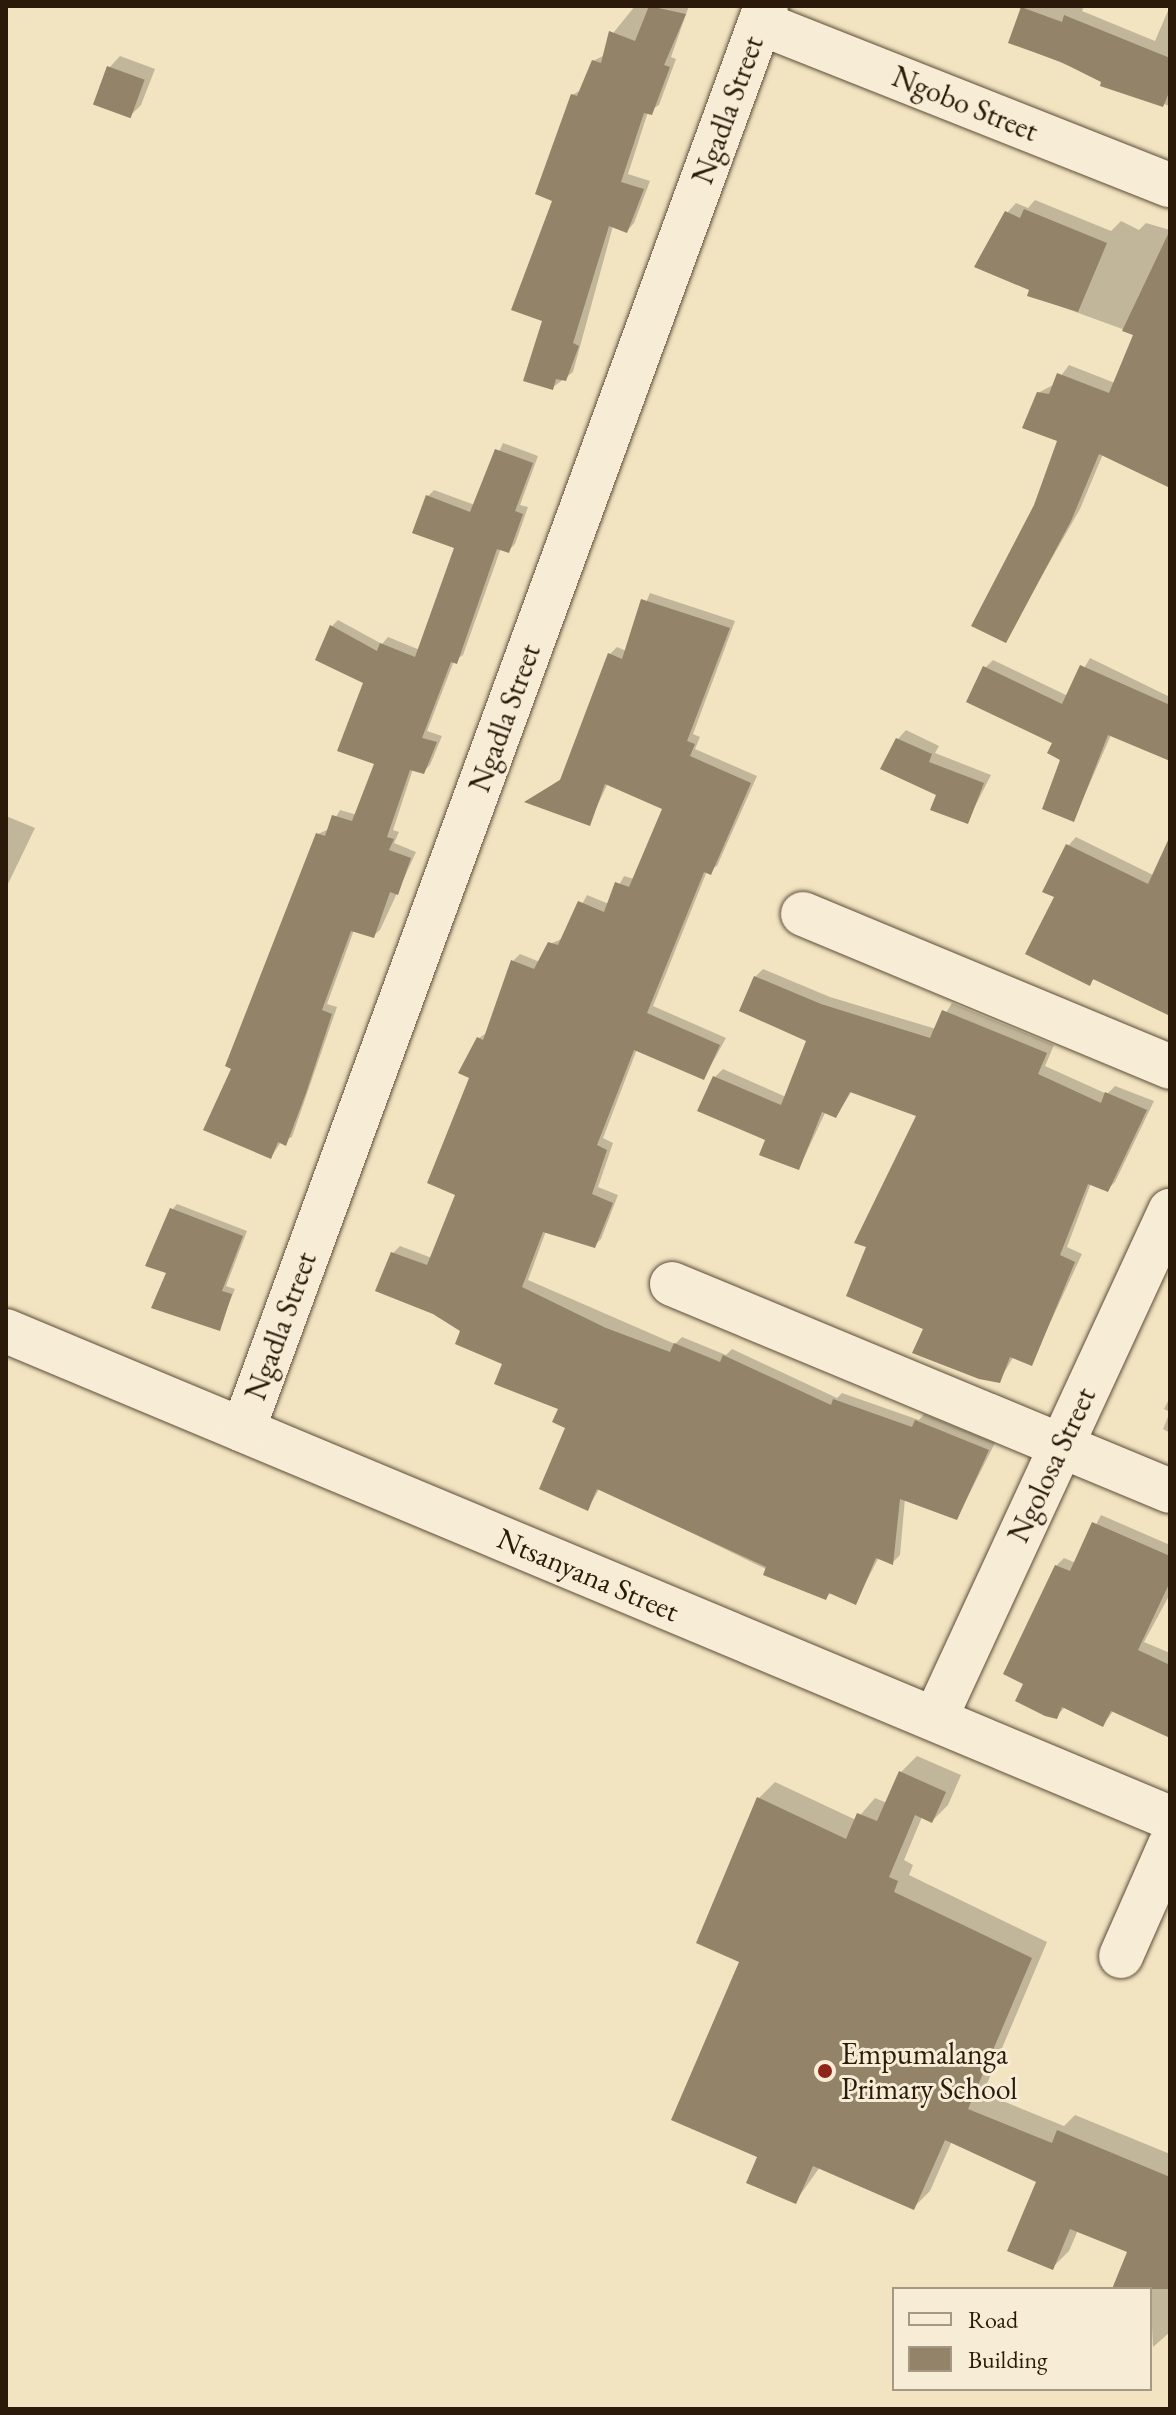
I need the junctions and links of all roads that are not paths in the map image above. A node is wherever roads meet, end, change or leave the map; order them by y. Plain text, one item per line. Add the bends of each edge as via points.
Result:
1 (763, 14) edge
2 (1170, 185) edge
3 (803, 914) dead end
4 (1170, 1067) edge
5 (1170, 1211) edge
6 (672, 1284) dead end
7 (6, 1331) edge
8 (243, 1430) junction
9 (1062, 1444) junction
10 (1170, 1491) edge
11 (935, 1719) junction
12 (1170, 1818) edge
13 (1170, 1845) edge
14 (1121, 1956) dead end

1 - 2 street, Ngobo Street
1 - 8 street, Ngadla Street
3 - 4 street
5 - 9 street, Ngolosa Street
6 - 9 street
7 - 8 street, Ntsanyana Street
8 - 11 street, Ntsanyana Street
9 - 10 street
9 - 11 street, Ngolosa Street
11 - 12 street, Ntsanyana Street
13 - 14 street

